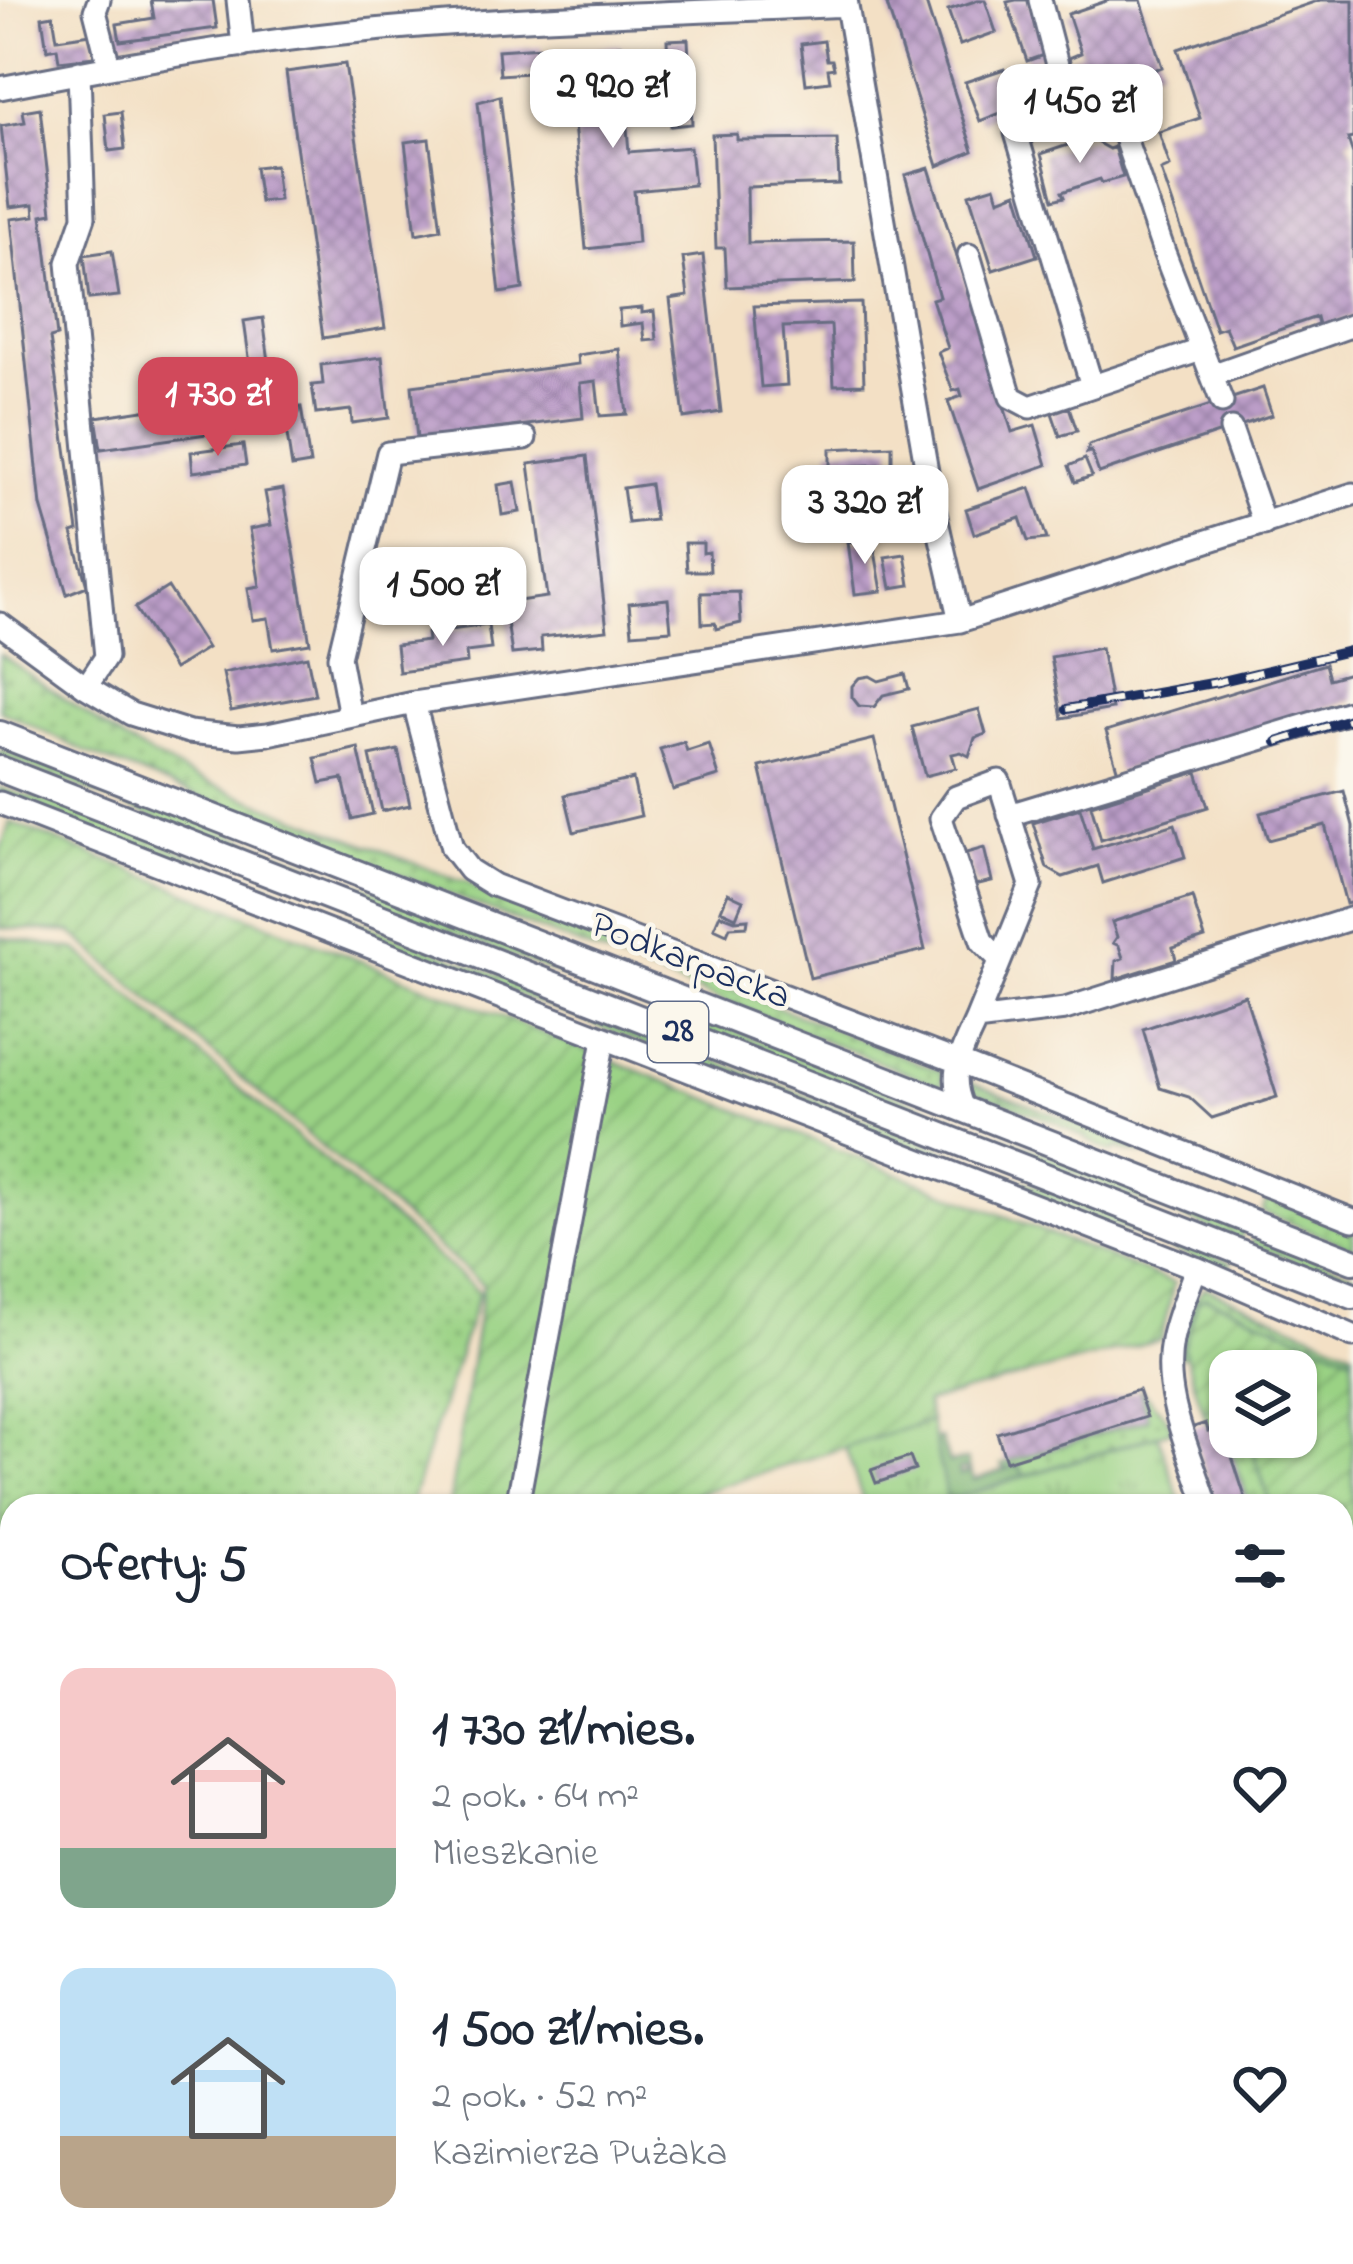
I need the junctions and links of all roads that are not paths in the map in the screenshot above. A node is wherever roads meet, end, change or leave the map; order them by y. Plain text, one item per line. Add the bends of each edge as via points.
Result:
1 (99, 0) edge
2 (238, 0) edge
3 (1040, 0) edge
4 (846, 3) edge
5 (243, 46) junction
6 (109, 66) junction
7 (79, 72) junction
8 (0, 88) edge
9 (1066, 104) junction
10 (969, 255) dead end
11 (1353, 325) edge
12 (1201, 350) junction
13 (1212, 376) junction
14 (1092, 386) junction
15 (1222, 402) dead end
16 (1231, 429) dead end
17 (525, 438) dead end
18 (1353, 494) edge
19 (1264, 524) junction
20 (960, 621) junction
21 (0, 624) edge
22 (86, 687) junction
23 (414, 703) junction
24 (1353, 713) edge
25 (350, 716) junction
26 (0, 734) edge
27 (0, 769) edge
28 (0, 803) edge
29 (1009, 815) junction
30 (1353, 918) edge
31 (999, 959) junction
32 (976, 1020) junction
33 (604, 1039) junction
34 (958, 1062) junction
35 (963, 1108) junction
36 (1353, 1196) edge
37 (1347, 1218) edge
38 (1353, 1261) edge
39 (1196, 1268) junction
40 (1353, 1296) edge
41 (1353, 1336) edge
42 (519, 1494) edge
43 (1203, 1494) edge

1 - 6 street
2 - 5 street
3 - 9 street
4 - 5 street via 479,23
4 - 20 street
5 - 6 street
6 - 7 street
7 - 8 street
7 - 22 street via 85,217 68,263 106,657
9 - 12 street via 1112,100
9 - 14 street via 1028,115 1016,133
10 - 14 street via 1012,398 1030,406
11 - 13 street
12 - 13 street
12 - 14 street
13 - 15 street
16 - 19 street
17 - 25 street via 388,453 339,656
18 - 19 street
19 - 20 street
20 - 23 street
21 - 22 street
22 - 25 street via 161,725 216,736
23 - 25 street
23 - 34 street via 447,836 469,870
24 - 29 street
26 - 35 main road, Podkarpacka / 28
27 - 40 main road, Podkarpacka / 28
28 - 33 street
29 - 31 street via 1031,884
29 - 31 street via 999,781 956,797 941,818 982,941
30 - 32 street via 1065,1009
31 - 32 street
32 - 34 street
33 - 39 street
33 - 42 street
34 - 35 street via 954,1088
34 - 37 street
35 - 38 main road, Podkarpacka / 28
36 - 37 street
39 - 41 street
39 - 43 street via 1171,1345 1170,1380

